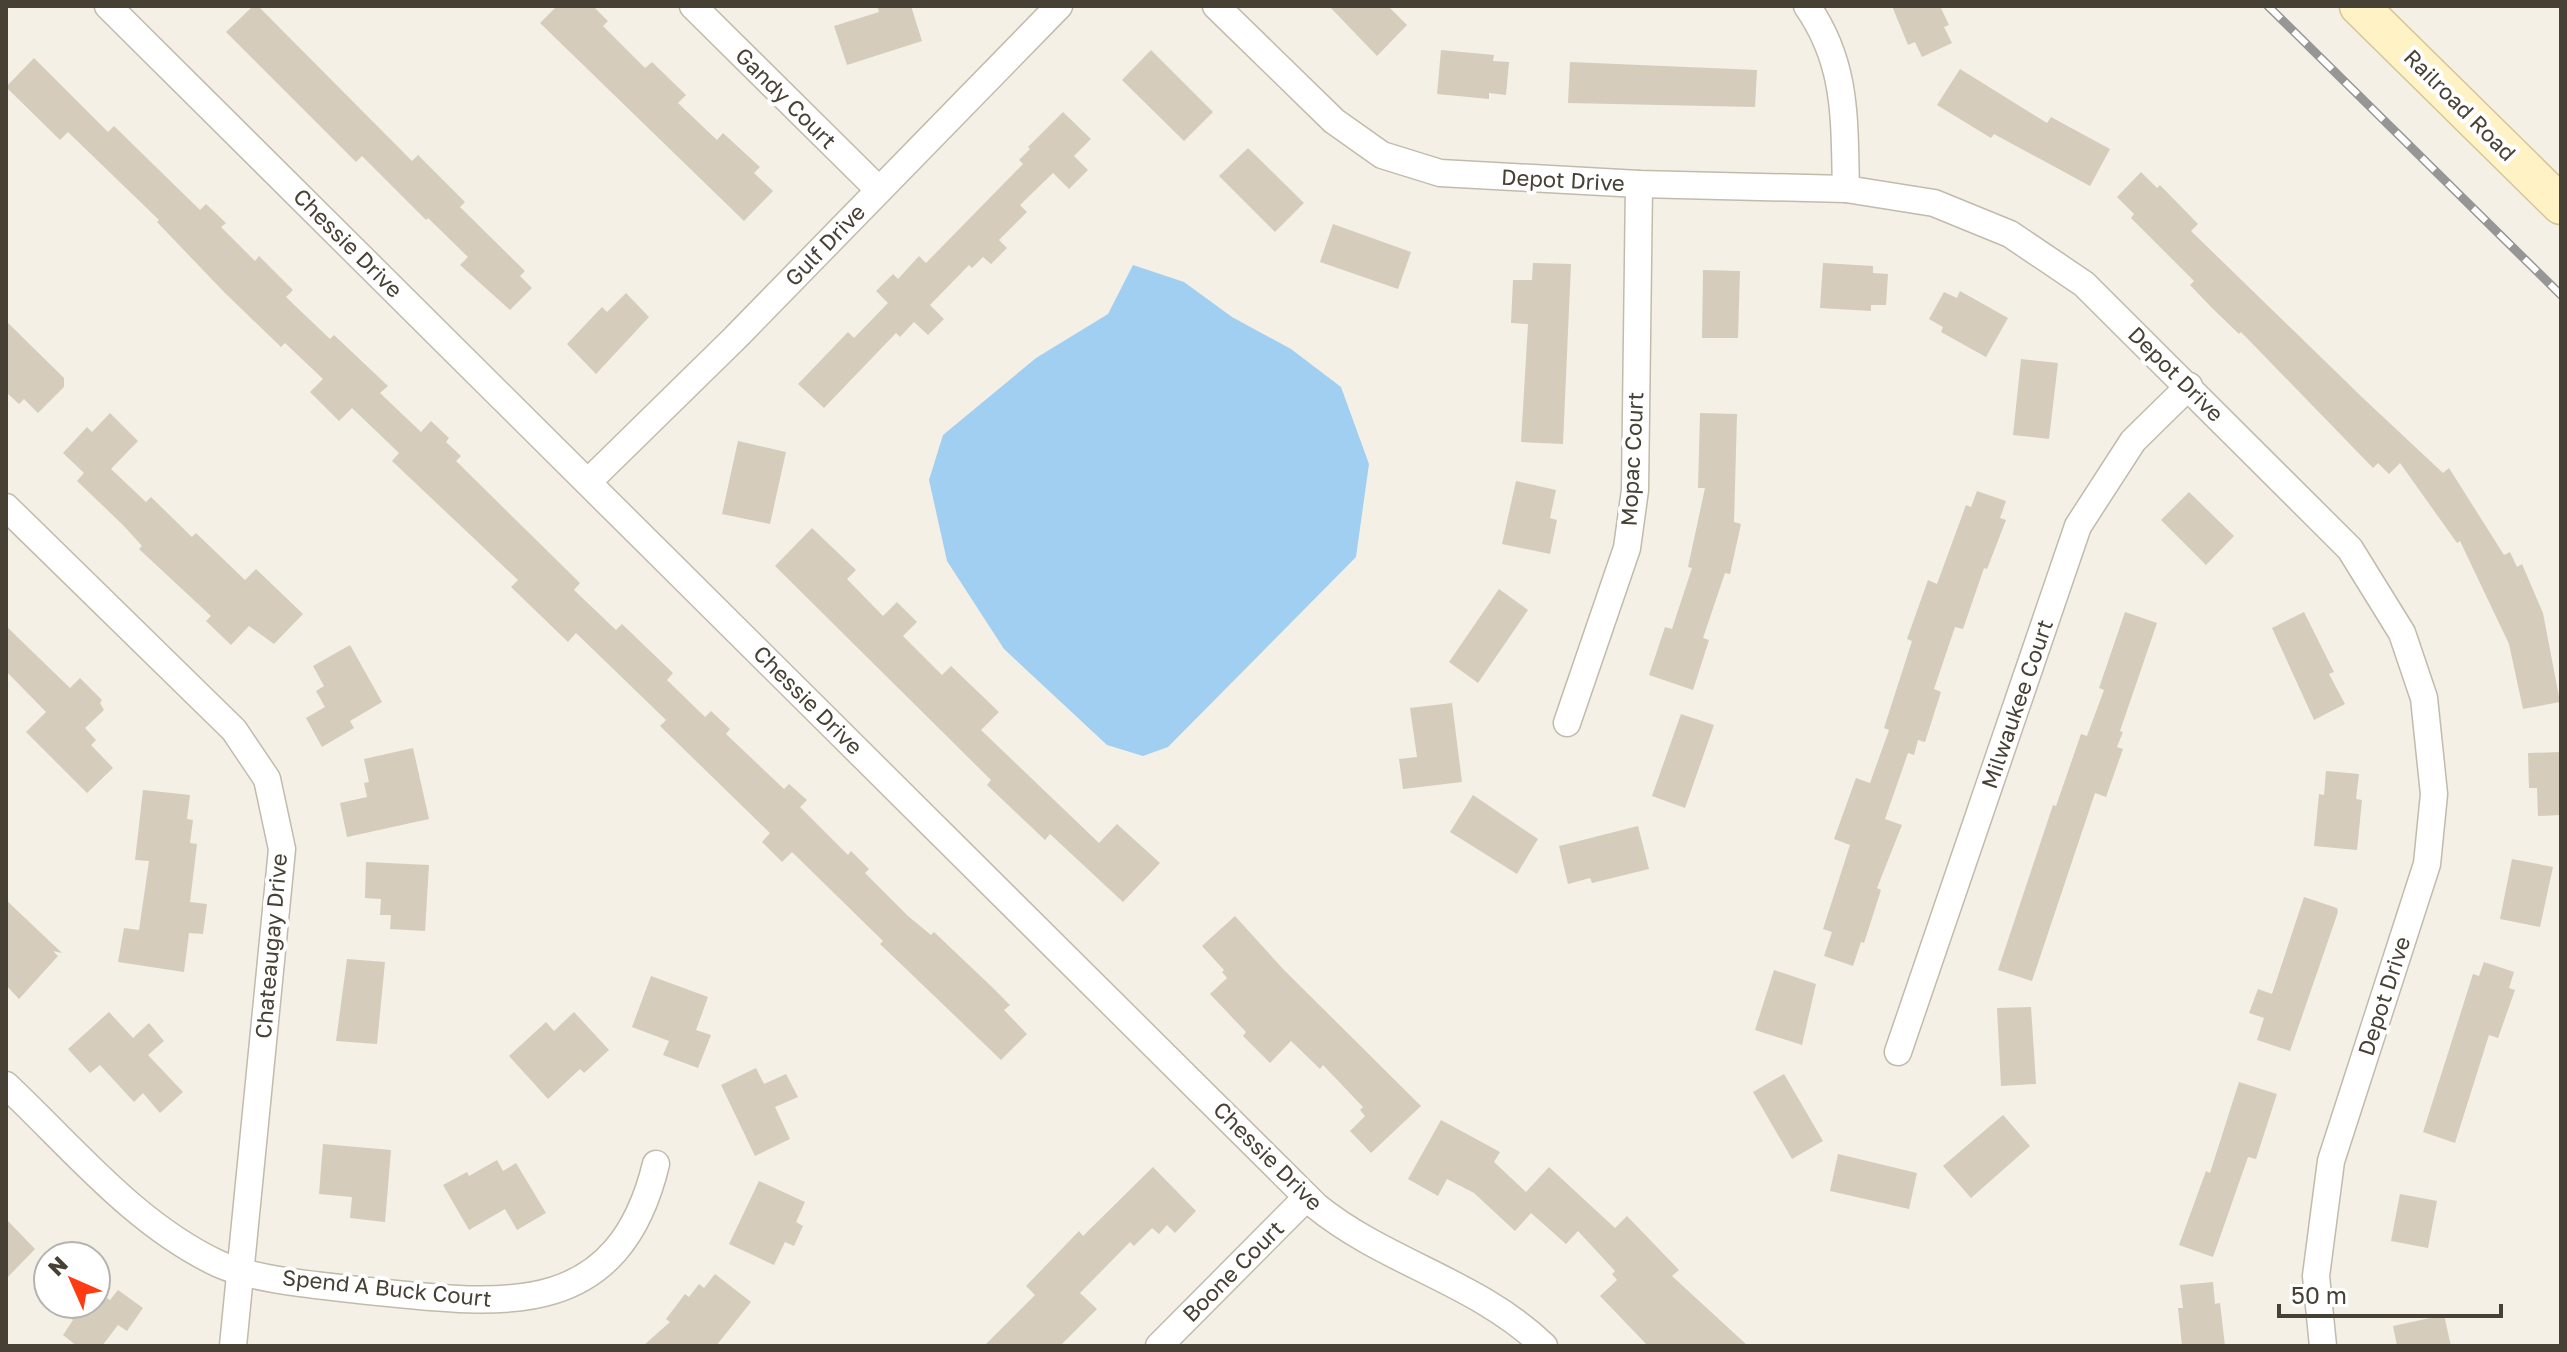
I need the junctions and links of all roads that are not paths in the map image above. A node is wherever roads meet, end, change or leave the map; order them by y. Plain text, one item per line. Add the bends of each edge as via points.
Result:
1 (108, 6) edge
2 (693, 6) edge
3 (1059, 6) edge
4 (1216, 6) edge
5 (1807, 6) edge
6 (2359, 6) edge
7 (1639, 184) junction
8 (1846, 189) junction
9 (879, 190) junction
10 (2561, 205) edge
11 (2189, 386) junction
12 (589, 481) junction
13 (6, 507) edge
14 (1567, 723) dead end
15 (1898, 1052) dead end
16 (6, 1085) edge
17 (656, 1164) dead end
18 (1307, 1197) junction
19 (240, 1270) junction
20 (233, 1346) edge
21 (1159, 1346) edge
22 (1544, 1346) edge
23 (2323, 1346) edge

1 - 12 street, Chessie Drive
2 - 9 street, Gandy Court
3 - 9 street, Gulf Drive
4 - 7 street, Depot Drive via 1334,121 1382,155 1440,173
5 - 8 street via 1823,28 1842,84
6 - 10 street, Railroad Road
7 - 8 street, Depot Drive
7 - 14 street, Mopac Court via 1635,490 1627,548
8 - 11 street, Depot Drive via 1934,203 2010,234 2084,284
9 - 12 street, Gulf Drive
11 - 15 street, Milwaukee Court via 2133,441 2078,526
11 - 23 street, Depot Drive via 2350,549 2402,633 2424,698 2434,794 2427,864 2331,1161 2316,1276
12 - 18 street, Chessie Drive
13 - 19 street, Chateaugay Drive via 234,730 267,779 282,849
16 - 19 street, Spend A Buck Court via 153,1225
17 - 19 street, Spend A Buck Court via 648,1197 617,1249 587,1276 548,1295 481,1302 317,1285
18 - 21 street, Boone Court
18 - 22 street, Chessie Drive via 1345,1227 1491,1303
19 - 20 street, Chateaugay Drive

